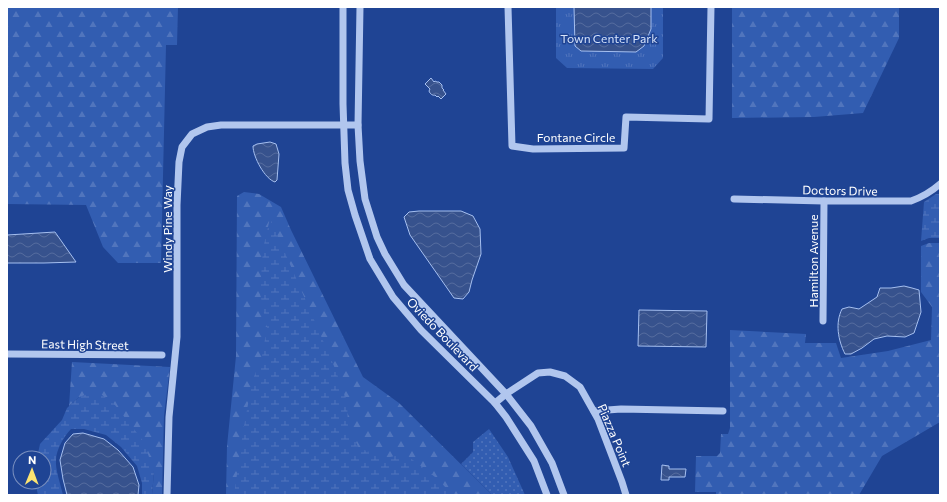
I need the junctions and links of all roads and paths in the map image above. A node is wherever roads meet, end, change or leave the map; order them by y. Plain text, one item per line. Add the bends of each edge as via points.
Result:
1 (344, 7) edge
2 (349, 7) edge
3 (360, 7) edge
4 (508, 7) edge
5 (710, 7) edge
6 (343, 21) junction
7 (343, 125) junction
8 (358, 125) junction
9 (940, 184) edge
10 (734, 199) dead end
11 (824, 201) junction
12 (823, 321) dead end
13 (7, 354) edge
14 (162, 356) dead end
15 (506, 394) junction
16 (495, 403) junction
17 (594, 411) junction
18 (723, 411) dead end
19 (167, 495) edge
20 (547, 495) edge
21 (564, 495) edge
22 (626, 495) edge

1 - 6 street, Oviedo Boulevard
2 - 6 street
3 - 8 street, Oviedo Boulevard
4 - 5 street, Fontane Circle via 512,146 541,149 624,148 626,117 709,119
6 - 7 street, Oviedo Boulevard
7 - 8 street, Windy Pine Way
7 - 16 street, Oviedo Boulevard via 348,190 370,259 393,297
7 - 19 street, Windy Pine Way via 221,125 207,127 192,134 182,147 178,162 177,205 178,337 169,417
8 - 15 street, Oviedo Boulevard via 365,199 385,254 404,285
9 - 11 street, Doctors Drive via 921,198 911,201
10 - 11 street, Doctors Drive
11 - 12 street, Hamilton Avenue
13 - 14 street, East High Street
15 - 16 street, Piazza Point
15 - 17 street, Piazza Point via 538,374 550,372 565,376 580,387
15 - 21 street, Oviedo Boulevard via 538,438 552,463
16 - 20 street, Oviedo Boulevard via 534,461
17 - 18 street
17 - 22 street, Piazza Point

